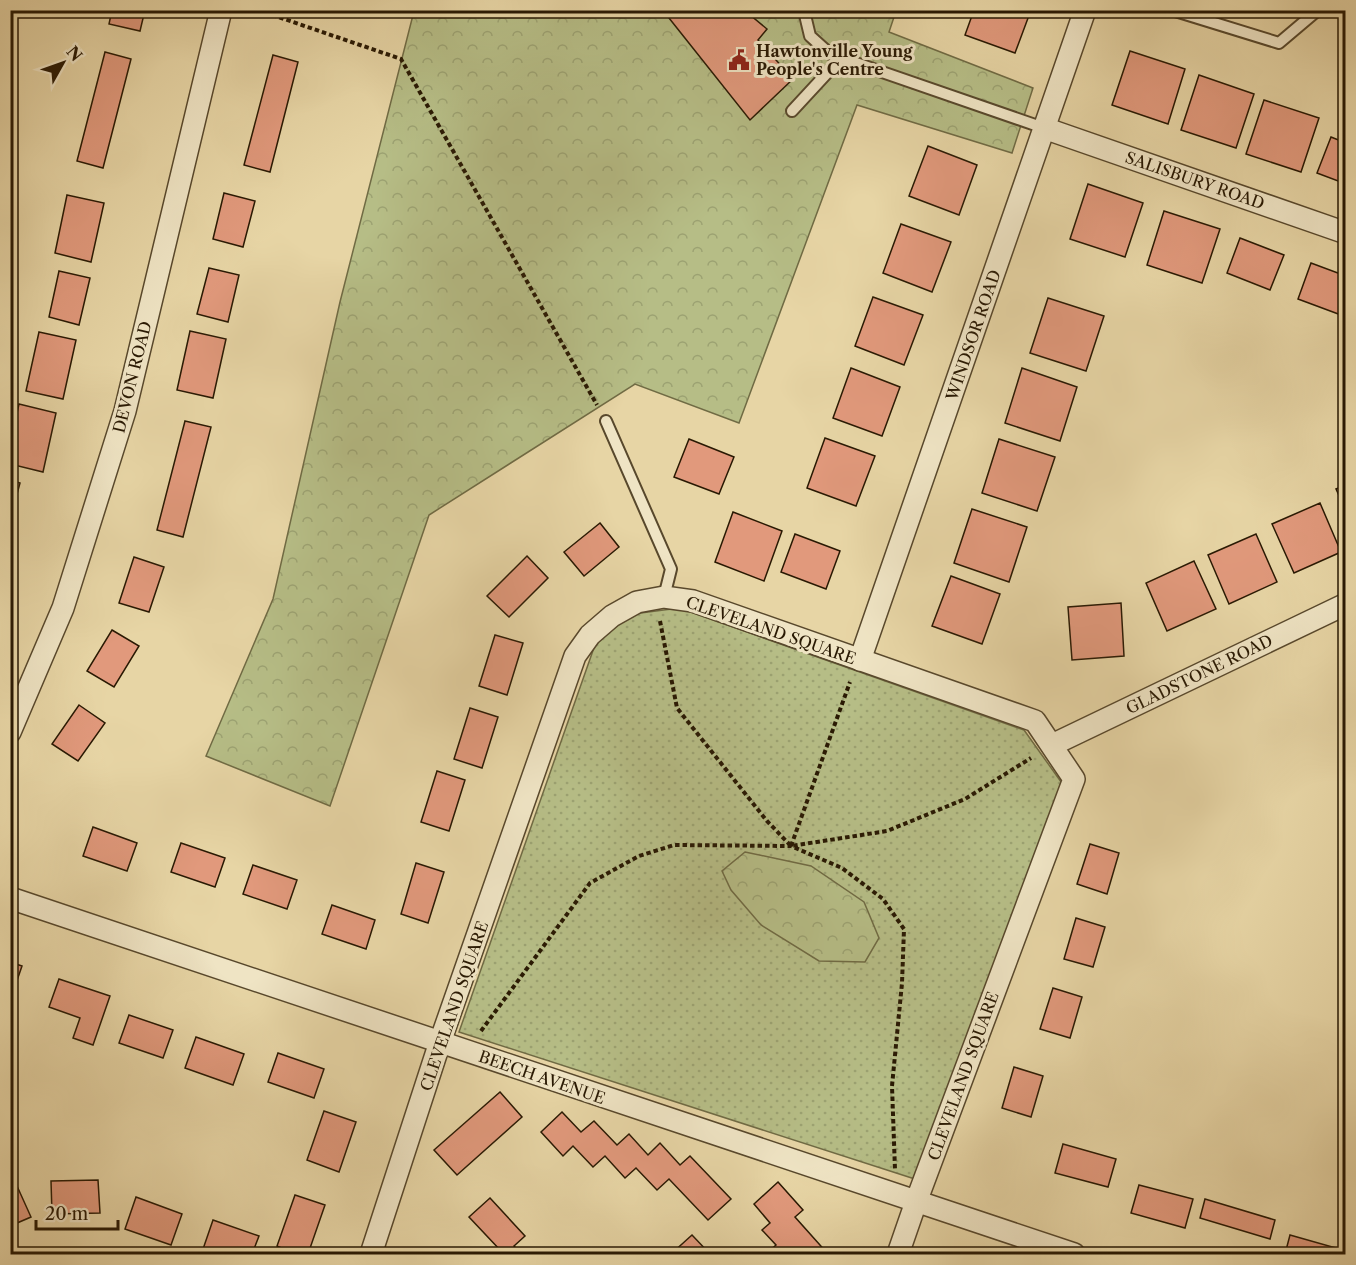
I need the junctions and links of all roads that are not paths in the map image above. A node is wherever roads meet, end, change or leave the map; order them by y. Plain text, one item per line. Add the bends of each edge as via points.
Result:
1 (221, 10) edge
2 (806, 10) edge
3 (1085, 10) edge
4 (1172, 10) edge
5 (1318, 10) edge
6 (841, 58) junction
7 (792, 111) dead end
8 (1044, 128) junction
9 (1346, 233) edge
10 (606, 421) road end
11 (664, 597) junction
12 (1346, 604) edge
13 (860, 660) junction
14 (10, 732) edge
15 (1052, 745) junction
16 (10, 898) edge
17 (440, 1042) junction
18 (916, 1202) junction
19 (371, 1254) edge
20 (898, 1254) edge
21 (1074, 1254) edge

1 - 14 street, DEVON ROAD via 125,411 63,608
2 - 6 lane via 810,36 830,54
3 - 8 street, WINDSOR ROAD
4 - 5 lane via 1279,43
6 - 7 lane
6 - 8 lane
8 - 9 street, SALISBURY ROAD
8 - 13 street, WINDSOR ROAD
10 - 11 lane via 672,569
11 - 13 street, CLEVELAND SQUARE via 693,601
11 - 17 street, CLEVELAND SQUARE via 637,602 612,616 590,635 575,656
12 - 15 street, GLADSTONE ROAD
13 - 15 street, CLEVELAND SQUARE via 1035,721
15 - 18 street, CLEVELAND SQUARE via 1074,779
16 - 17 street, BEECH AVENUE
17 - 18 street, BEECH AVENUE
17 - 19 street, CLEVELAND SQUARE
18 - 20 street, CLEVELAND SQUARE
18 - 21 street, BEECH AVENUE

